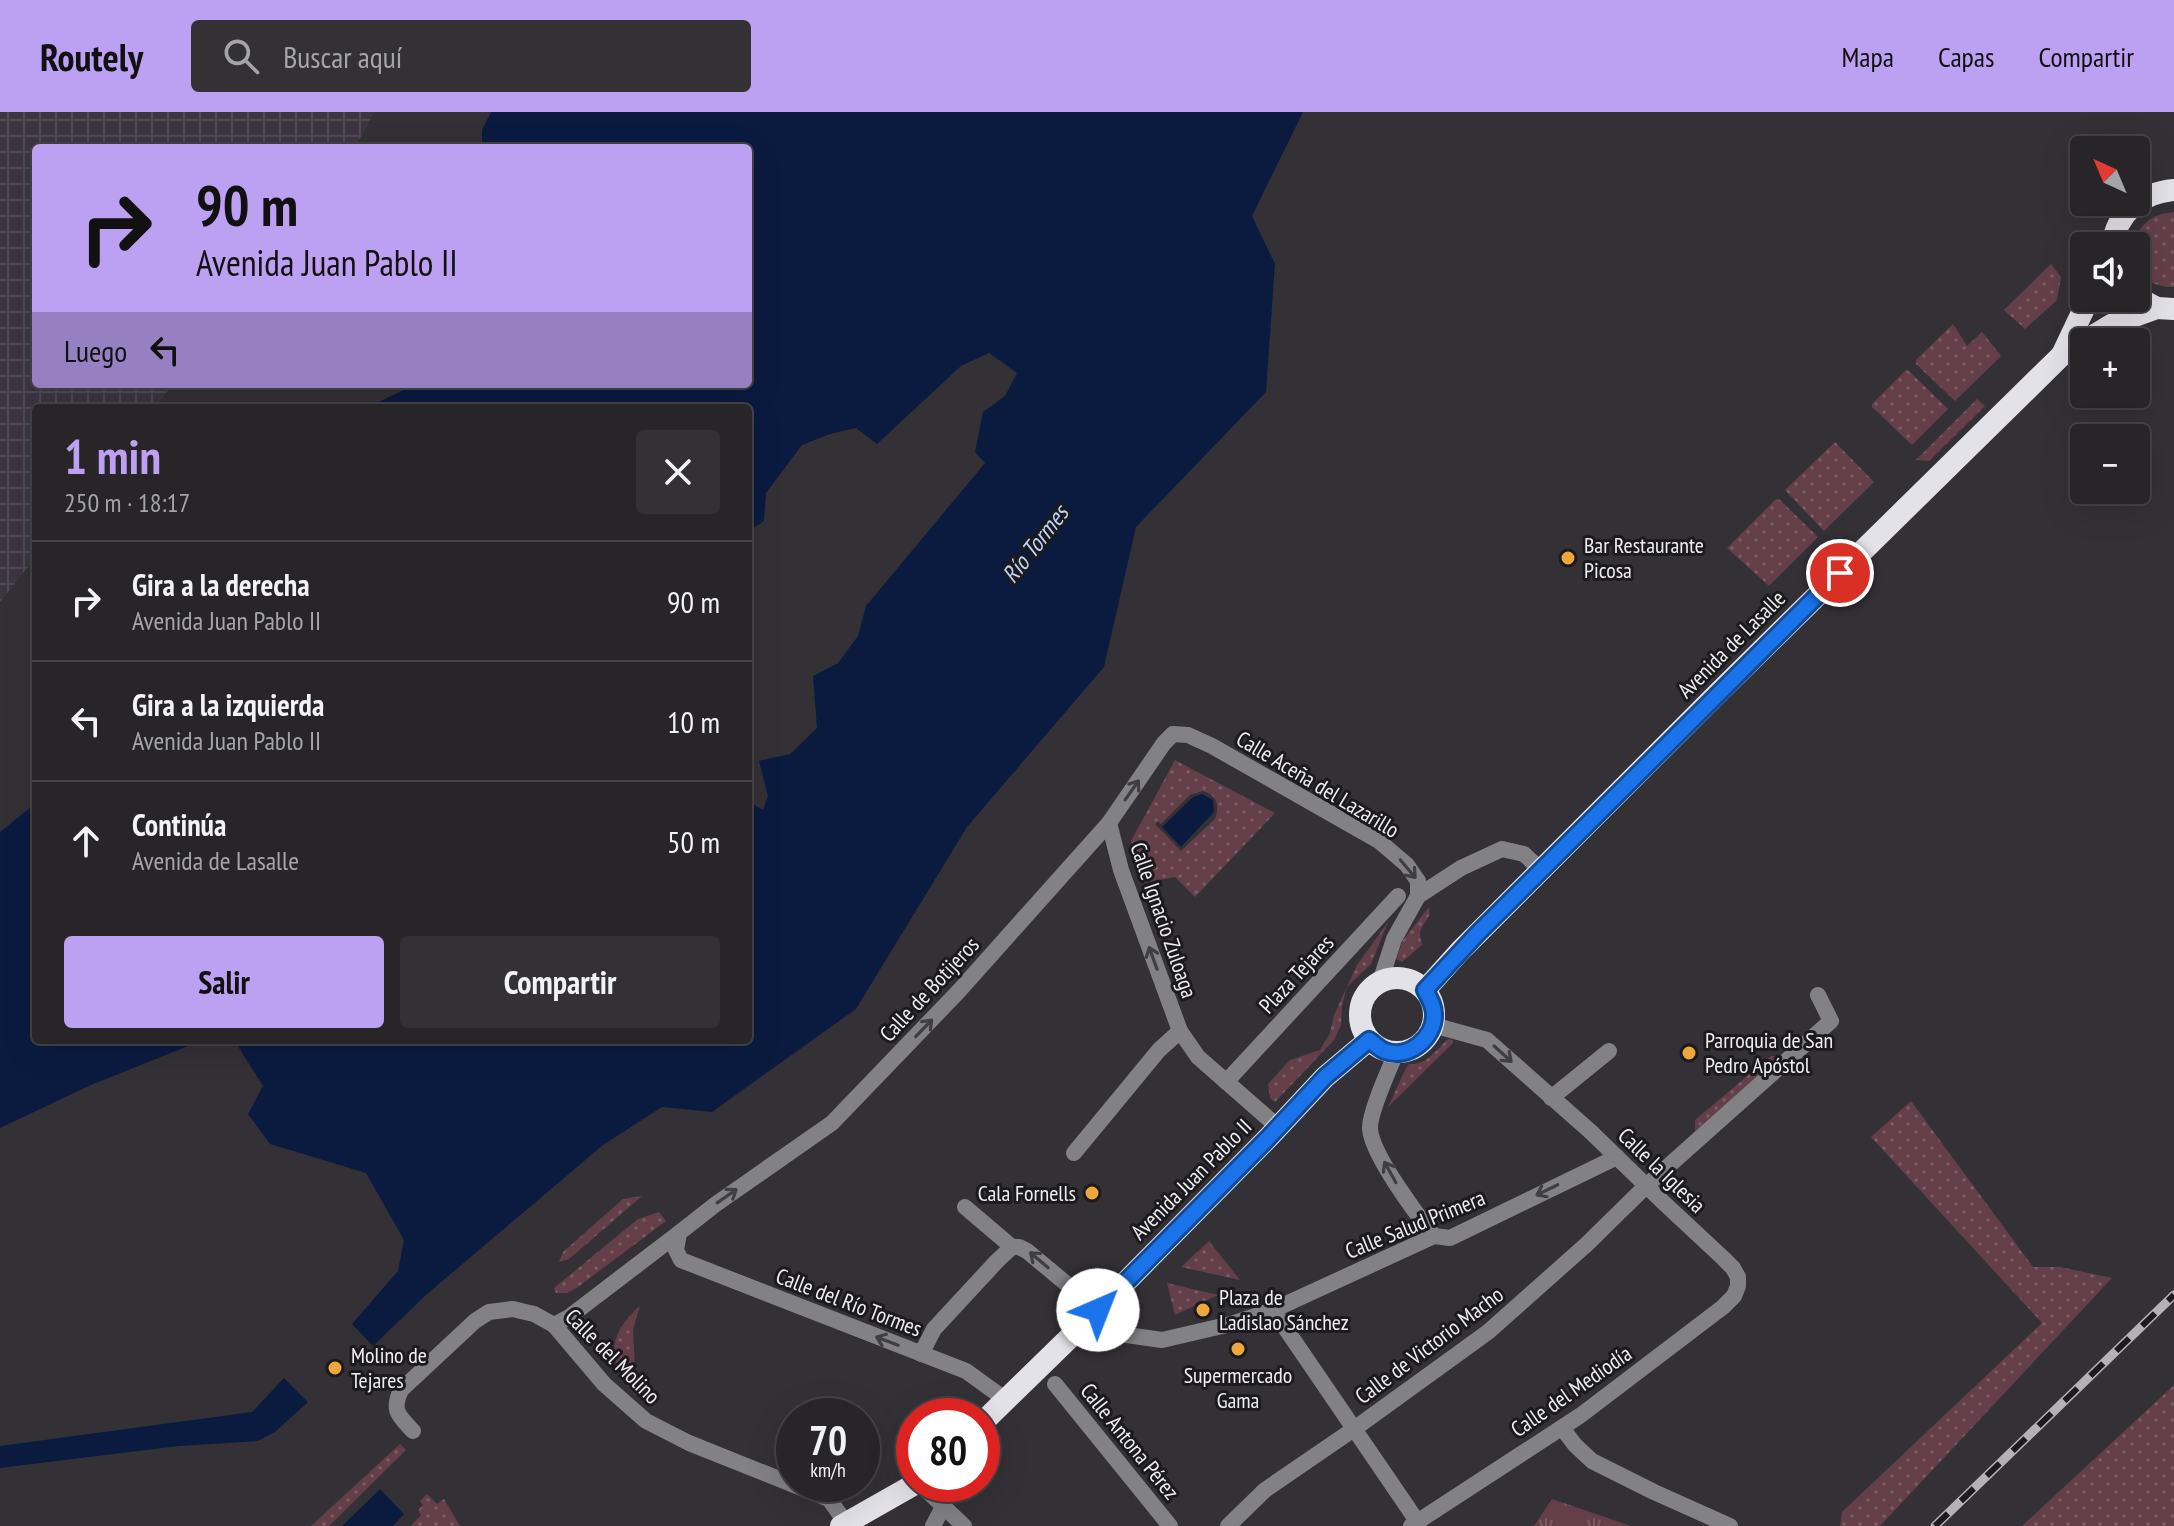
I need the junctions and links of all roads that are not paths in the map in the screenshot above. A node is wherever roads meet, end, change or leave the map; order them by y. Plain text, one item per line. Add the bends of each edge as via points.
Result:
1 (2174, 190) edge
2 (2115, 232) edge
3 (2166, 309) edge
4 (2082, 312) edge
5 (2062, 355) junction
6 (1173, 734) joint
7 (1109, 823) junction
8 (1541, 870) junction
9 (1398, 896) dead end
10 (1418, 896) junction
11 (1380, 982) junction
12 (1425, 990) junction
13 (1818, 995) dead end
14 (1433, 1025) junction
15 (1180, 1031) junction
16 (1369, 1040) junction
17 (1609, 1051) dead end
18 (1396, 1053) junction
19 (1226, 1082) junction
20 (1551, 1098) junction
21 (1278, 1127) junction
22 (1074, 1153) dead end
23 (1617, 1157) junction
24 (1646, 1186) junction
25 (965, 1207) dead end
26 (1434, 1236) junction
27 (678, 1241) junction
28 (1012, 1247) junction
29 (1738, 1277) joint
30 (1098, 1310) junction
31 (1273, 1310) junction
32 (554, 1325) junction
33 (921, 1354) junction
34 (1055, 1384) dead end
35 (1006, 1400) junction
36 (1000, 1406) edge
37 (1562, 1428) junction
38 (1354, 1429) junction
39 (413, 1431) dead end
40 (896, 1496) edge
41 (940, 1502) edge
42 (944, 1505) junction
43 (1414, 1524) edge
44 (843, 1525) edge
45 (933, 1526) edge
46 (964, 1526) edge
47 (1170, 1526) edge
48 (1228, 1526) edge
49 (1730, 1526) edge

1 - 2 highway via 2131,206
3 - 5 highway, Avenida de Lasalle via 2113,324
4 - 5 highway, Avenida de Lasalle
5 - 8 highway, Avenida de Lasalle
7 -> 6 street, Calle de Botijeros
6 -> 10 street, Calle Aceña del Lazarillo via 1212,746 1379,841 1407,865 1418,881
15 -> 7 street, Calle Ignacio Zuloaga
27 -> 7 street, Calle de Botijeros via 716,1204 832,1123
8 - 10 street via 1524,854 1502,849
8 - 12 highway
9 - 19 street, Plaza Tejares
10 - 11 street via 1394,939
11 - 12 highway via 1404,979
11 - 16 highway via 1363,999 1360,1011
12 - 14 highway
13 - 24 street, Calle de Victorio Macho via 1831,1021
14 - 18 highway via 1419,1045
14 -> 20 street, Calle la Iglesia via 1487,1040
15 - 19 street, Calle Ignacio Zuloaga via 1198,1057
15 - 22 street, Calle Ignacio Zuloaga
16 - 18 highway
16 - 21 highway, Avenida Juan Pablo II
17 - 20 street
26 -> 18 street via 1400,1192 1372,1141 1371,1117
19 - 21 street, Calle Ignacio Zuloaga
20 - 23 street, Calle la Iglesia
21 - 30 highway, Avenida Juan Pablo II
23 - 24 street, Calle la Iglesia
23 -> 26 street, Calle Salud Primera via 1450,1238
24 - 29 street, Calle la Iglesia
24 - 38 street, Calle de Victorio Macho via 1488,1332
25 - 28 street
26 - 31 street, Calle Salud Primera
27 - 32 street, Calle de Botijeros
33 -> 27 street, Calle del Río Tormes via 681,1260
30 -> 28 street via 1027,1251
28 - 33 street via 934,1329
29 - 37 street, Calle del Mediodía via 1734,1296 1723,1307
30 - 31 street via 1127,1335 1162,1340
30 - 35 highway, Avenida Juan Pablo II
31 - 38 street
32 - 39 street, Calle del Molino via 513,1309 489,1312 475,1321 401,1390 395,1401 398,1415
32 - 44 street, Calle del Molino via 604,1384 646,1421 829,1499
33 - 35 street, Calle del Río Tormes via 966,1371
34 - 47 street, Calle Antona Pérez
35 - 36 highway, Avenida Juan Pablo II
37 - 43 street, Calle del Mediodía
37 - 49 street via 1592,1461
38 - 43 street
38 - 48 street, Calle de Victorio Macho via 1265,1490
40 - 44 highway
41 - 42 street
42 - 45 street
42 - 46 street

